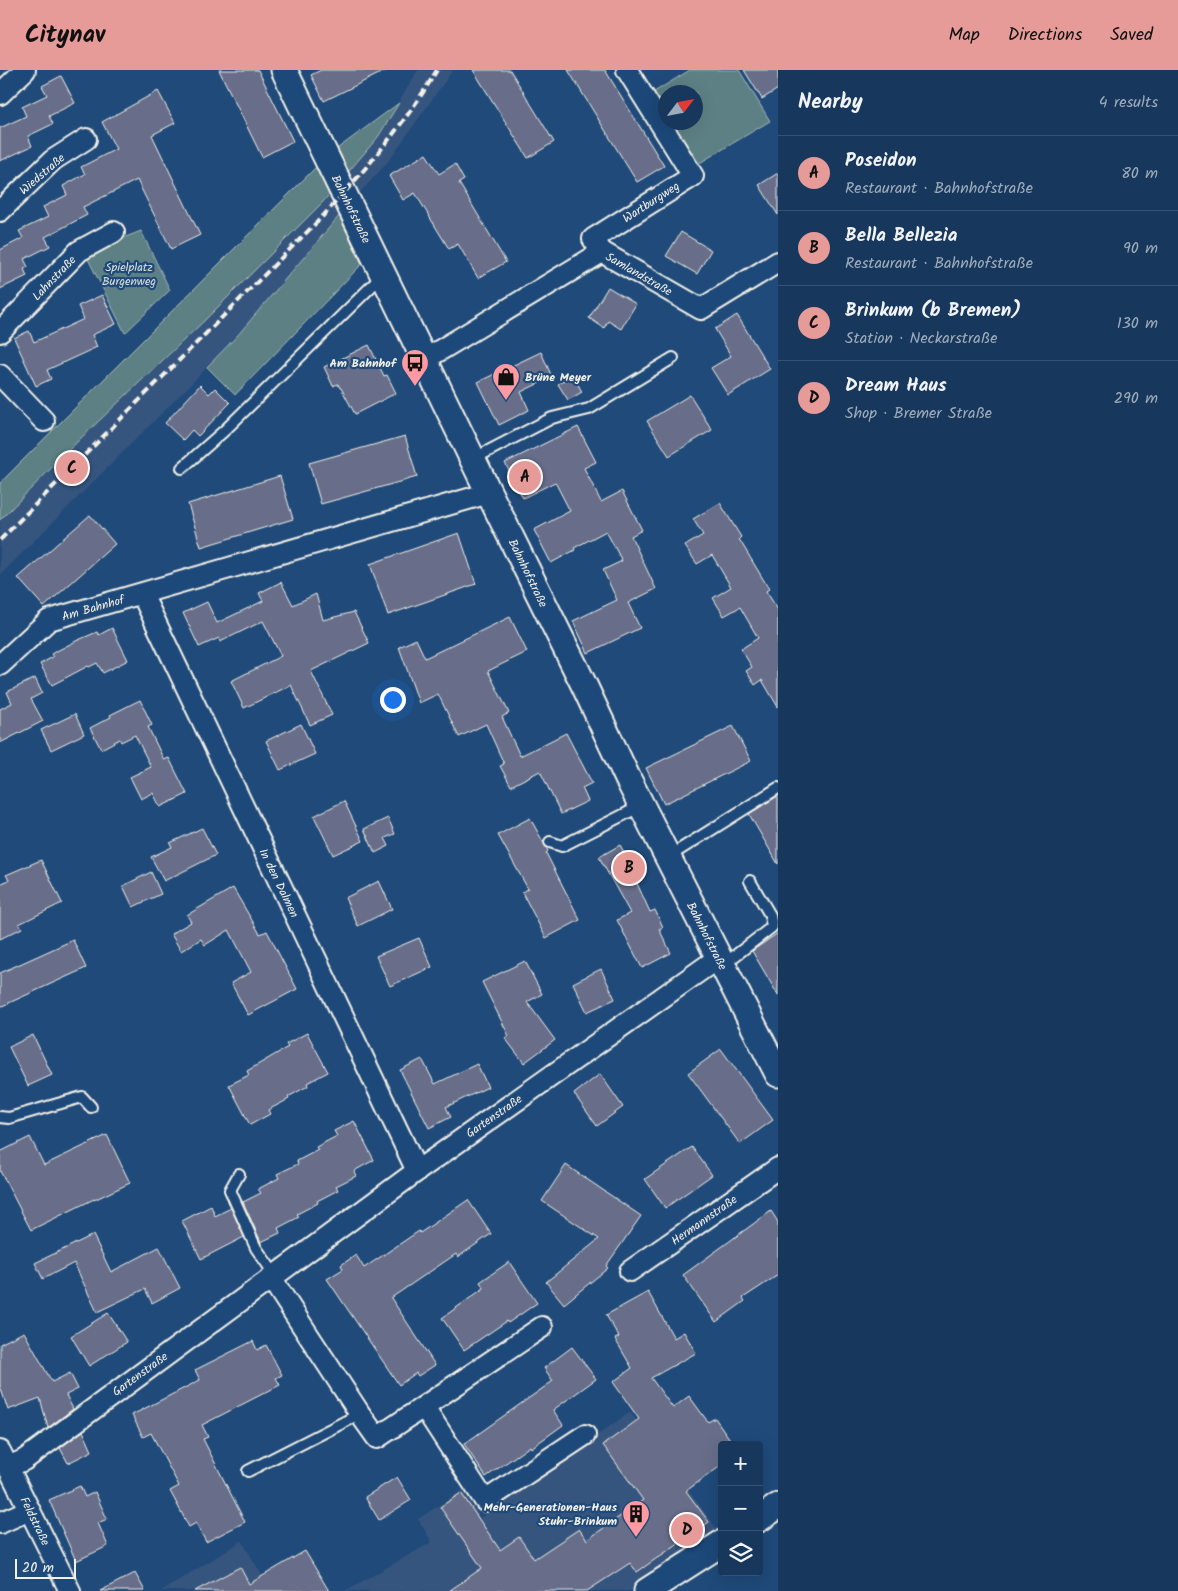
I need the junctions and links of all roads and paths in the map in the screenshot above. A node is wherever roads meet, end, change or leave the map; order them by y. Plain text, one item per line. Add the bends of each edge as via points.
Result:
1 (25, 70) edge
2 (284, 70) edge
3 (627, 70) edge
4 (0, 94) edge
5 (86, 139) dead end
6 (0, 211) edge
7 (114, 232) dead end
8 (602, 252) junction
9 (778, 262) edge
10 (383, 276) junction
11 (0, 332) edge
12 (674, 358) dead end
13 (424, 360) junction
14 (0, 375) edge
15 (44, 421) dead end
16 (472, 460) junction
17 (182, 468) dead end
18 (488, 493) junction
19 (142, 594) junction
20 (0, 665) edge
21 (778, 788) edge
22 (641, 806) junction
23 (550, 842) dead end
24 (667, 858) junction
25 (750, 881) dead end
26 (720, 962) junction
27 (778, 1074) edge
28 (91, 1107) dead end
29 (0, 1117) edge
30 (778, 1168) edge
31 (417, 1171) junction
32 (240, 1174) dead end
33 (630, 1271) dead end
34 (273, 1276) junction
35 (542, 1327) dead end
36 (424, 1408) junction
37 (360, 1414) junction
38 (584, 1435) dead end
39 (4, 1459) edge
40 (248, 1471) dead end
41 (778, 1506) edge
42 (29, 1510) junction
43 (763, 1516) edge
44 (0, 1523) edge
45 (718, 1546) edge
46 (70, 1591) edge
47 (647, 1591) edge

1 - 4 street
2 - 10 street, Bahnhofstraße
3 - 8 street, Wartburgweg via 693,176 593,240
5 - 6 street, Wiedstraße via 53,160
7 - 11 street, Lahnstraße via 79,251
8 - 9 street, Samlandstraße via 701,309
8 - 13 street, Samlandstraße
10 - 13 street, Bahnhofstraße
10 - 17 lane
12 - 16 lane via 589,409 552,418
13 - 16 street, Bahnhofstraße
14 - 15 street
16 - 18 street, Bahnhofstraße
18 - 19 street, Am Bahnhof
18 - 22 street, Bahnhofstraße
19 - 20 street, Am Bahnhof via 49,620
19 - 31 street, In den Dalmen
21 - 24 lane
22 - 23 lane via 562,846
22 - 24 street, Bahnhofstraße
24 - 26 street, Bahnhofstraße
25 - 26 lane via 770,915 772,926
26 - 27 street, Bahnhofstraße
26 - 31 street, Gartenstraße
28 - 29 lane via 82,1097 9,1118
30 - 33 street, Hermannstraße
31 - 34 street, Gartenstraße
32 - 34 lane via 230,1190 256,1248
34 - 37 street
34 - 39 street, Gartenstraße via 24,1460
35 - 36 street
36 - 37 street via 377,1438
36 - 38 street via 485,1501
37 - 40 lane
39 - 42 street, Feldstraße
41 - 43 street
42 - 44 street
42 - 46 street, Feldstraße
45 - 47 street

